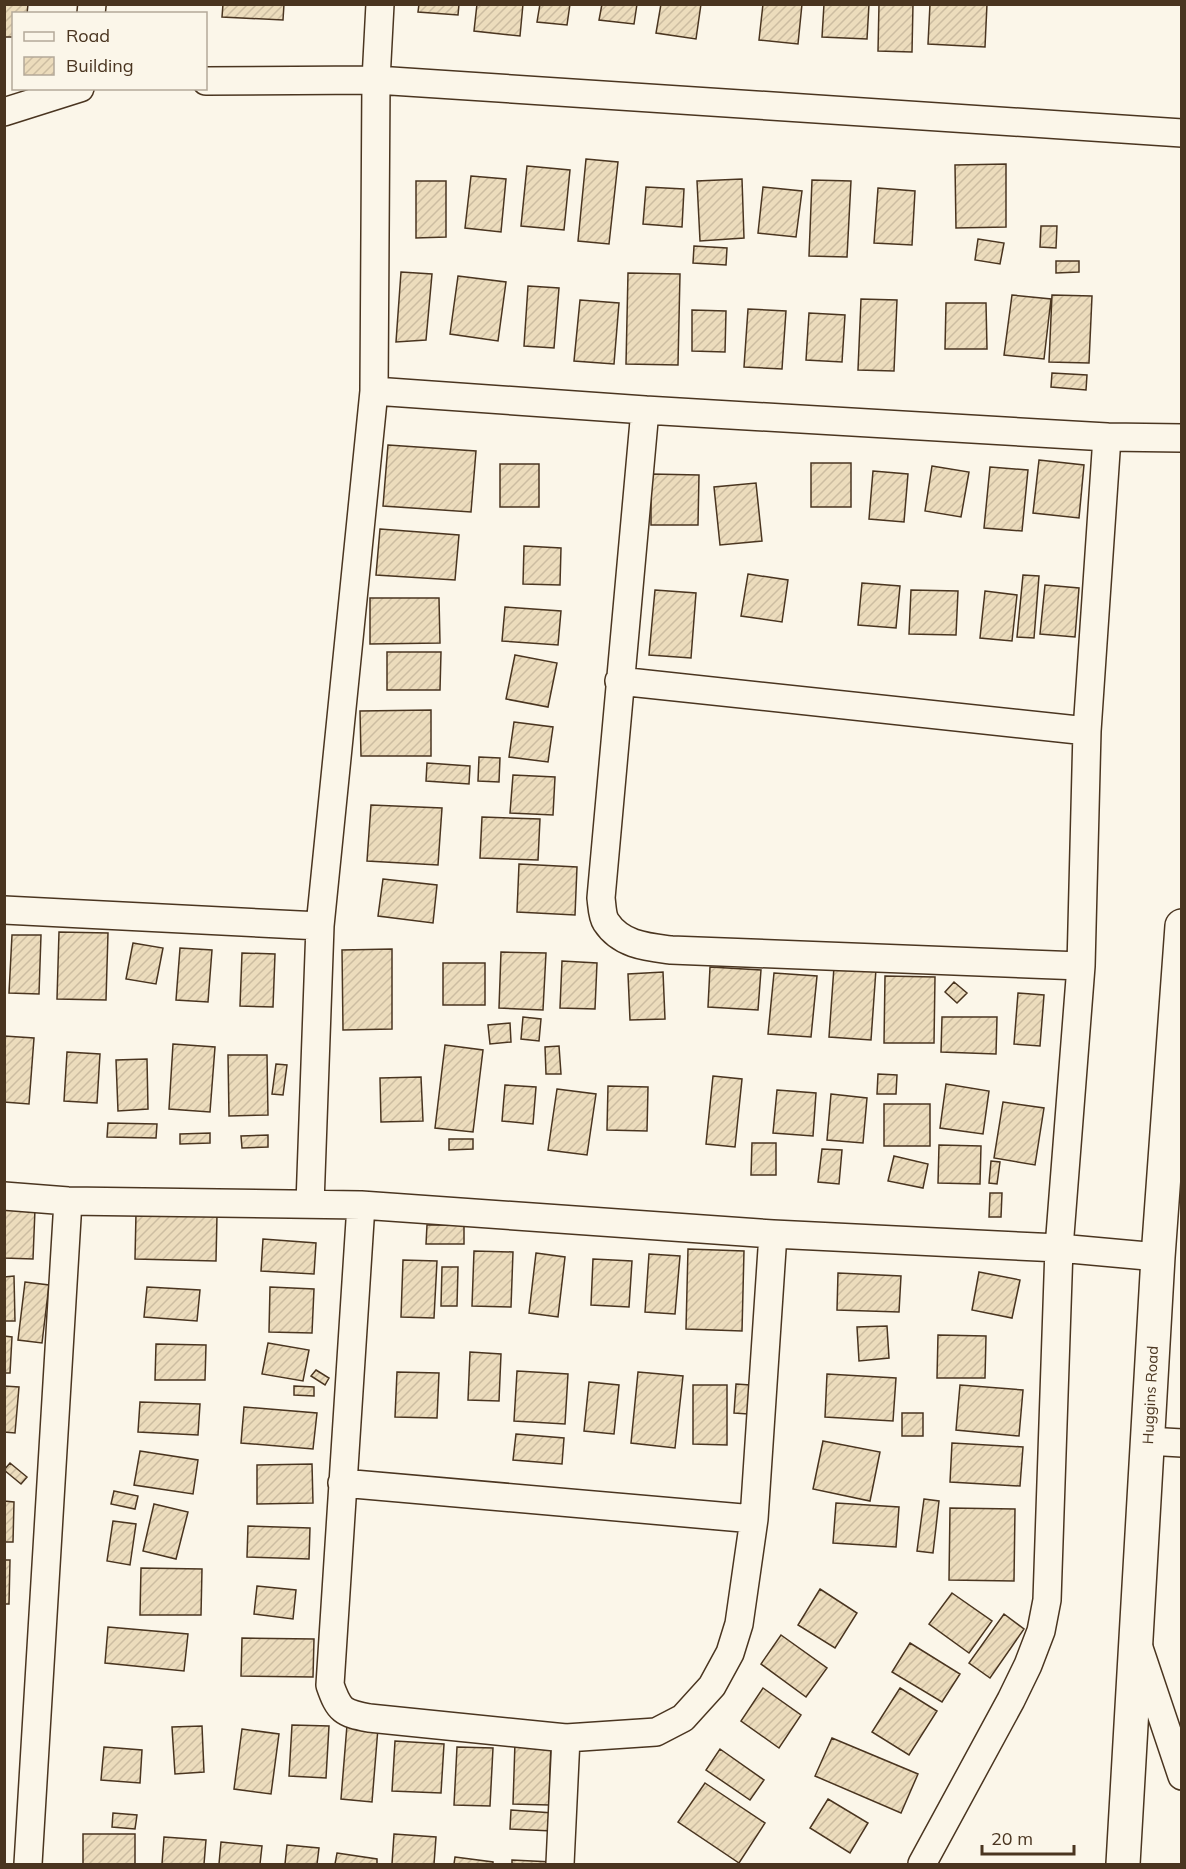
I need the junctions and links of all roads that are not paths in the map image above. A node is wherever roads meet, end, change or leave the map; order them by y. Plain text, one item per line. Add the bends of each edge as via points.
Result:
1 (380, 4) edge
2 (376, 80) junction
3 (207, 81) edge
4 (74, 90) edge
5 (4, 112) edge
6 (1182, 133) edge
7 (374, 392) junction
8 (645, 410) junction
9 (1107, 437) junction
10 (1182, 438) edge
11 (619, 681) junction
12 (1087, 731) junction
13 (4, 910) edge
14 (320, 926) junction
15 (1182, 926) edge
16 (1081, 966) junction
17 (1174, 1139) edge
18 (4, 1196) edge
19 (68, 1201) junction
20 (310, 1204) junction
21 (361, 1205) junction
22 (773, 1234) junction
23 (1059, 1248) junction
24 (1158, 1257) junction
25 (1147, 1441) junction
26 (1182, 1443) edge
27 (342, 1484) junction
28 (754, 1519) junction
29 (1136, 1639) junction
30 (566, 1738) junction
31 (1182, 1776) edge
32 (28, 1864) edge
33 (560, 1864) edge
34 (922, 1864) edge
35 (1124, 1864) edge

1 - 2 street
2 - 3 street
2 - 6 street
2 - 7 street
4 - 5 street
7 - 8 street
7 - 14 street
8 - 9 street
8 - 11 street
9 - 10 street
9 - 12 street
11 - 12 street
11 - 16 street via 601,898 604,921 622,939 671,950
12 - 16 street
13 - 14 street
14 - 20 street
15 - 17 street, Huggins Road
16 - 23 street
17 - 24 street, Huggins Road
18 - 19 street
19 - 20 street
19 - 32 street
20 - 21 street
21 - 22 street
21 - 27 street
22 - 23 street
22 - 28 street
23 - 24 street
23 - 34 street via 1047,1600 1041,1632 1011,1700
24 - 25 street, Huggins Road
25 - 26 street
25 - 29 street, Huggins Road
27 - 28 street
27 - 30 street via 330,1685 340,1709 369,1719
28 - 30 street via 740,1624 712,1686 683,1718 656,1732
29 - 31 street
29 - 35 street, Huggins Road
30 - 33 street

